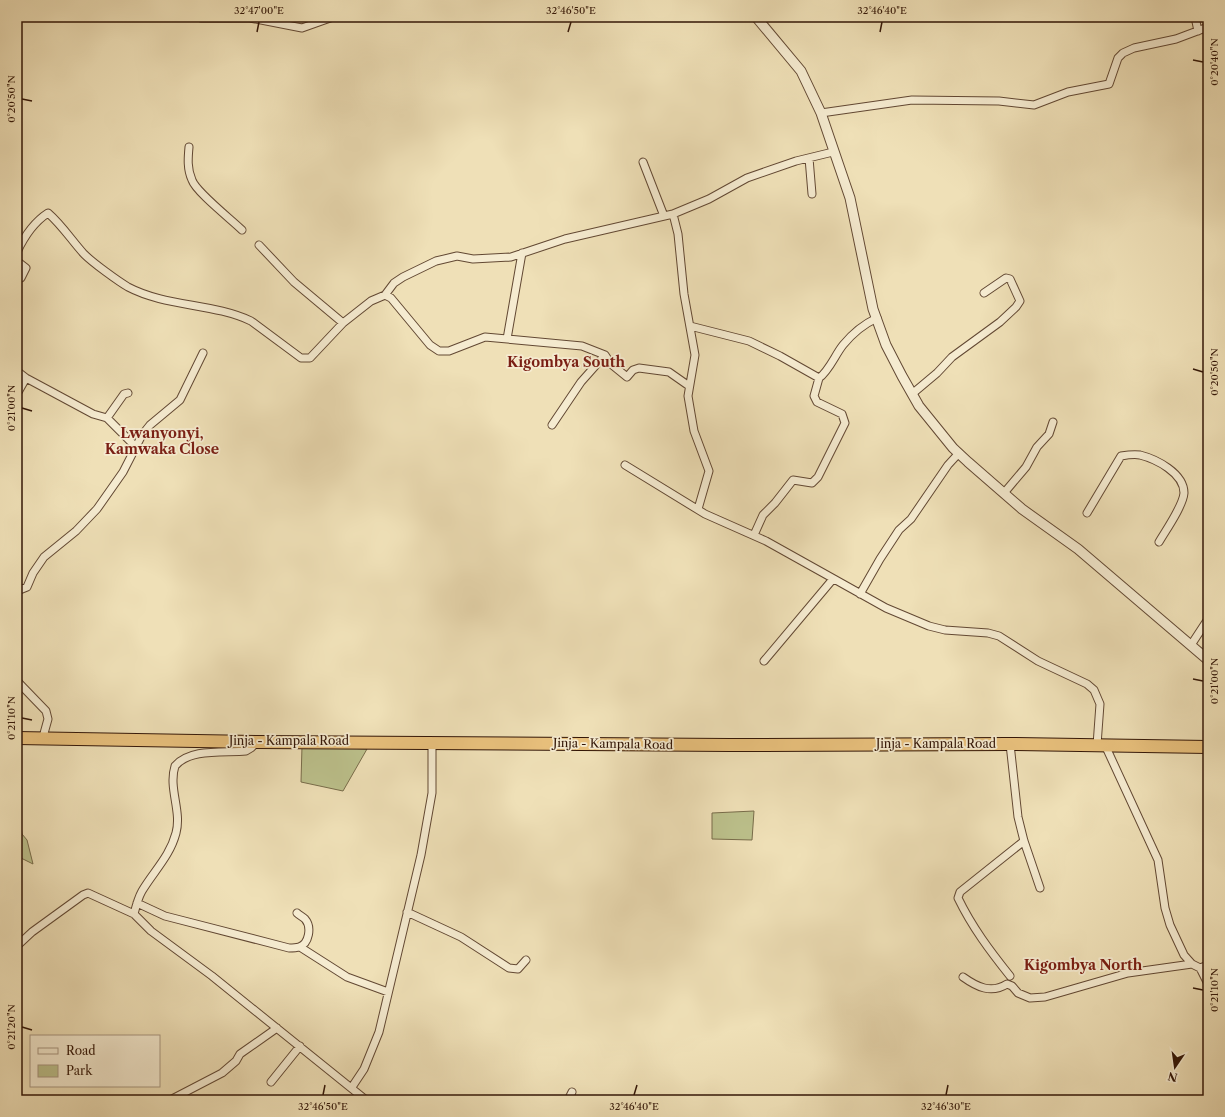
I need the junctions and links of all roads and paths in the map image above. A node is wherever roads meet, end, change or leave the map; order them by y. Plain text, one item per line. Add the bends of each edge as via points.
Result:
1 (332, 17) edge
2 (756, 17) edge
3 (1195, 17) edge
4 (201, 18) edge
5 (252, 18) edge
6 (1208, 27) edge
7 (1198, 31) junction
8 (821, 112) junction
9 (188, 147) dead end
10 (833, 152) junction
11 (809, 158) junction
12 (643, 162) dead end
13 (812, 194) dead end
14 (673, 214) junction
15 (664, 216) junction
16 (242, 230) dead end
17 (259, 245) dead end
18 (17, 252) edge
19 (522, 253) junction
20 (17, 260) edge
21 (21, 278) dead end
22 (984, 293) dead end
23 (384, 295) junction
24 (877, 318) junction
25 (343, 323) junction
26 (690, 326) junction
27 (507, 339) junction
28 (204, 353) dead end
29 (605, 355) junction
30 (17, 371) edge
31 (26, 378) junction
32 (819, 378) junction
33 (689, 386) junction
34 (17, 394) edge
35 (128, 394) dead end
36 (912, 394) junction
37 (107, 418) junction
38 (1053, 422) dead end
39 (552, 425) dead end
40 (135, 446) junction
41 (959, 453) junction
42 (625, 465) dead end
43 (1004, 493) junction
44 (698, 509) junction
45 (1087, 513) dead end
46 (754, 535) junction
47 (1159, 542) dead end
48 (833, 579) junction
49 (17, 591) edge
50 (860, 594) junction
51 (1208, 619) edge
52 (1191, 645) junction
53 (1208, 660) edge
54 (764, 662) dead end
55 (17, 681) edge
56 (43, 737) junction
57 (17, 738) edge
58 (257, 742) junction
59 (432, 742) junction
60 (1010, 744) junction
61 (1101, 745) junction
62 (1208, 747) edge
63 (1024, 842) junction
64 (1040, 888) dead end
65 (137, 903) junction
66 (407, 912) junction
67 (134, 914) junction
68 (297, 914) dead end
69 (17, 946) edge
70 (300, 947) junction
71 (526, 960) dead end
72 (1192, 964) junction
73 (1208, 965) edge
74 (1200, 968) junction
75 (1010, 976) dead end
76 (964, 977) dead end
77 (1208, 984) edge
78 (388, 992) junction
79 (277, 1028) junction
80 (300, 1046) junction
81 (271, 1082) dead end
82 (352, 1087) junction
83 (572, 1092) dead end
84 (170, 1100) edge
85 (366, 1100) edge
86 (568, 1100) edge

1 - 5 street via 302,28
2 - 8 street via 801,72
3 - 7 street
4 - 5 street
6 - 7 street
7 - 8 street via 1123,53 1118,58 1109,84 1068,92 1034,105 999,101 912,100
8 - 10 street
9 - 16 street via 192,182 200,193
10 - 11 street
10 - 24 street via 850,198
11 - 13 street
11 - 14 street via 747,178
12 - 15 street
14 - 15 street
14 - 26 street
15 - 19 street via 565,239
17 - 25 street via 294,282
18 - 25 street via 30,230 48,213 58,221 85,255 128,287 148,295 243,317 301,358 310,358
19 - 23 street via 492,259 448,257 411,272 394,283
19 - 27 street
20 - 21 street via 26,268
22 - 36 street via 997,282 1008,278 1020,301 1000,322 952,357
23 - 25 street via 371,301
23 - 27 street via 391,298 430,345 439,351 449,351 485,337
24 - 32 street via 867,323 844,344
24 - 36 street via 886,345
26 - 32 street via 749,341
26 - 33 street via 694,355
27 - 29 street via 582,346
28 - 40 street via 180,400 150,425
29 - 33 street via 611,364 627,377 639,368 669,372
29 - 39 street via 581,382
30 - 31 street
31 - 34 street
31 - 37 street via 93,414
32 - 46 street via 814,396 817,402 842,414 845,423 818,477 812,483 793,480 763,515
33 - 44 street via 691,418 709,471
35 - 37 street via 124,394
36 - 41 street
37 - 40 street
38 - 43 street via 1049,434
40 - 49 street via 122,472 97,509 76,531 44,557 27,587
41 - 43 street
41 - 50 street via 916,513 899,530
42 - 44 street
43 - 52 street via 1078,549
44 - 46 street via 714,519
45 - 47 street via 1121,456 1139,455 1160,463 1178,477 1184,494
46 - 48 street
48 - 50 street
48 - 54 street
50 - 61 street via 929,626 999,636 1038,661 1087,684 1094,690 1100,704
51 - 52 street
52 - 53 street
55 - 56 street via 46,711 48,719
56 - 57 highway, Jinja - Kampala Road
56 - 58 highway, Jinja - Kampala Road
58 - 59 highway, Jinja - Kampala Road
58 - 65 street via 246,751 198,754 186,757 174,766 173,786 178,813 176,834 168,854
59 - 60 highway, Jinja - Kampala Road
59 - 66 street via 432,793
60 - 61 highway, Jinja - Kampala Road
60 - 63 street via 1017,810
61 - 62 highway, Jinja - Kampala Road
61 - 72 street via 1158,860 1167,917 1184,955
63 - 64 street
63 - 75 street via 960,892 958,898 975,930
65 - 67 street
65 - 70 street via 165,916 241,937 289,948
66 - 71 street via 461,937 509,968 518,969
66 - 78 street
67 - 69 street via 88,893 32,932
67 - 79 street via 151,931
68 - 70 street via 305,919 308,926 308,937 305,944
70 - 78 street via 347,977
72 - 74 street
72 - 76 street via 1128,973 1045,997 1030,998 1007,984 984,989
73 - 74 street
74 - 77 street
78 - 82 street via 372,1053
79 - 80 street
79 - 84 street via 240,1054 222,1073
80 - 81 street
80 - 82 street
82 - 85 street
83 - 86 street

